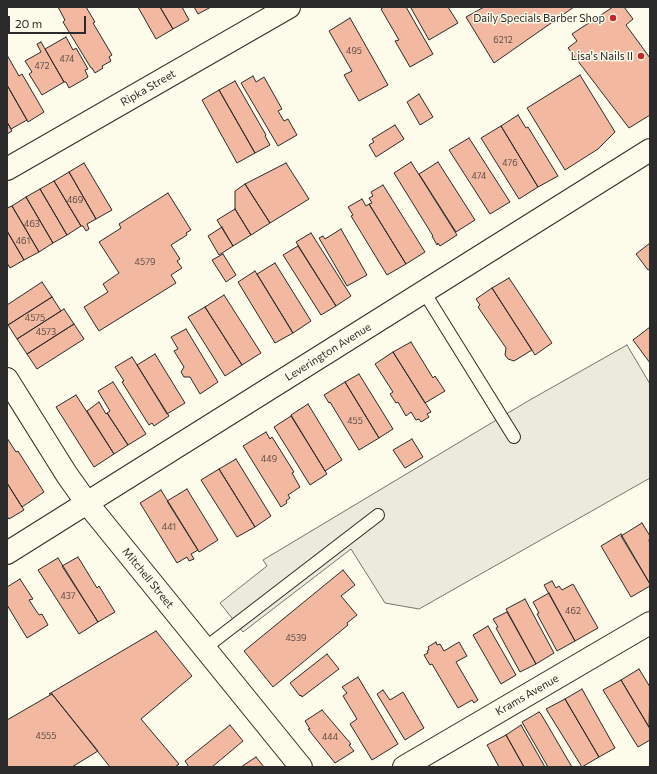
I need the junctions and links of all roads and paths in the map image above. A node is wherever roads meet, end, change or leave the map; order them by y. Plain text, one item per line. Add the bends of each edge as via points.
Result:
1 (289, 7) edge
2 (650, 150) edge
3 (7, 169) edge
4 (424, 292) junction
5 (7, 380) edge
6 (514, 437) dead end
7 (87, 503) junction
8 (378, 515) dead end
9 (7, 554) edge
10 (650, 623) edge
11 (205, 648) junction
12 (301, 767) edge
13 (404, 767) edge

1 - 3 street, Ripka Street
2 - 4 street, Leverington Avenue
4 - 6 lane
4 - 7 street, Leverington Avenue
5 - 7 street, Mitchell Street
7 - 9 street, Leverington Avenue
7 - 11 street, Mitchell Street
8 - 11 lane
10 - 13 street, Krams Avenue
11 - 12 street, Mitchell Street

